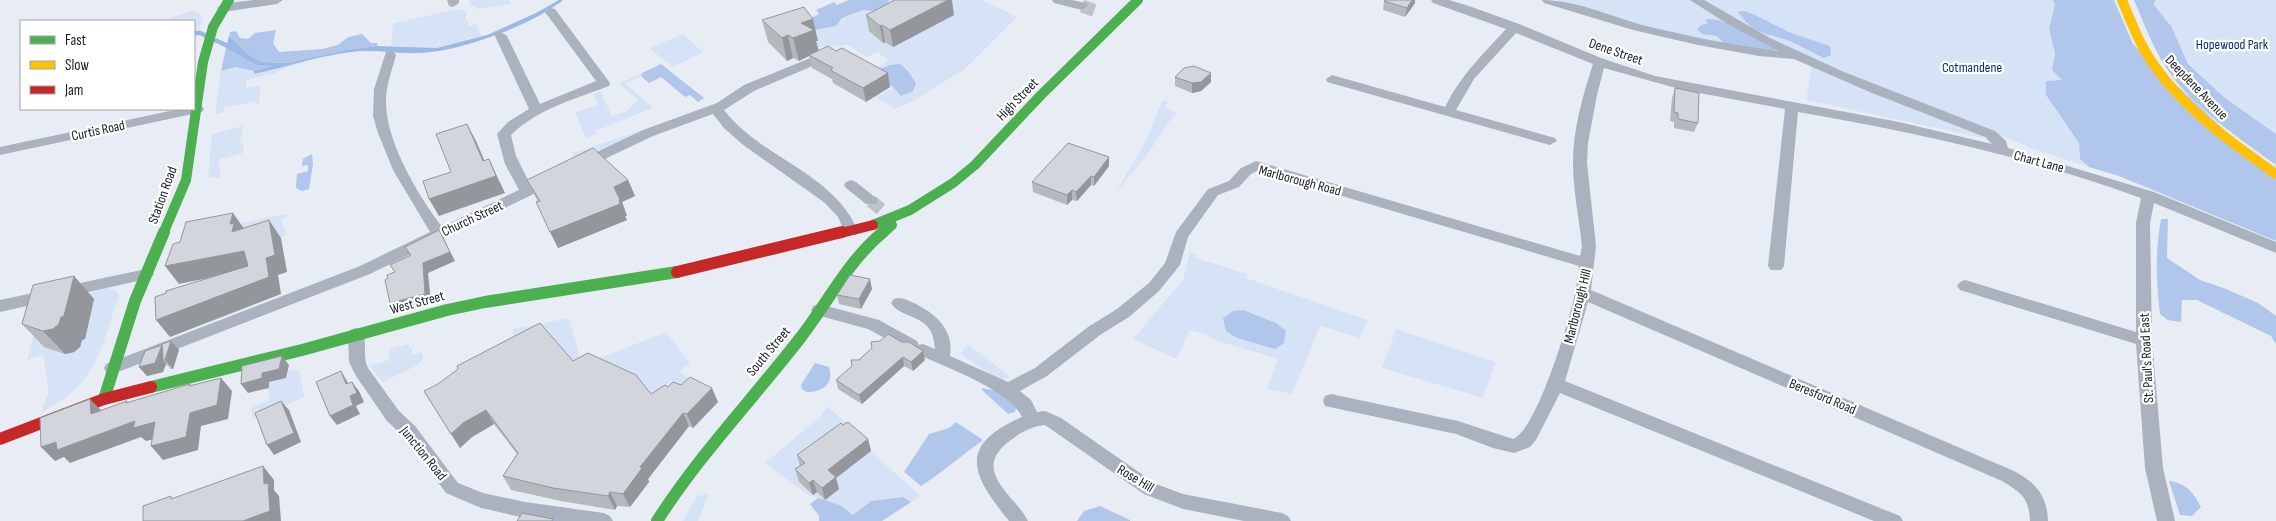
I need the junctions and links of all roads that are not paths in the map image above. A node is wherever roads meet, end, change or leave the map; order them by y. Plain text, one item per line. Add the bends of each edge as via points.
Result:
1 (277, 0) edge
2 (1058, 0) edge
3 (1138, 0) edge
4 (1437, 0) edge
5 (1548, 0) edge
6 (1696, 0) edge
7 (2122, 0) edge
8 (226, 4) edge
9 (1082, 6) tunnel mouth
10 (550, 12) dead end
11 (1516, 27) junction
12 (501, 36) dead end
13 (390, 55) dead end
14 (825, 56) edge
15 (1800, 56) junction
16 (1600, 62) junction
17 (1332, 79) dead end
18 (1792, 106) junction
19 (716, 108) junction
20 (197, 109) joint
21 (192, 110) edge
22 (537, 111) junction
23 (1449, 112) junction
24 (1550, 141) dead end
25 (2001, 150) junction
26 (0, 151) edge
27 (2276, 174) edge
28 (851, 185) dead end
29 (528, 191) junction
30 (2149, 194) junction
31 (871, 201) tunnel mouth
32 (910, 210) junction
33 (439, 234) junction
34 (852, 241) junction
35 (2276, 248) edge
36 (851, 263) junction
37 (1587, 263) junction
38 (1776, 266) dead end
39 (146, 274) junction
40 (1965, 286) dead end
41 (1583, 293) junction
42 (899, 304) dead end
43 (0, 306) edge
44 (820, 310) junction
45 (356, 334) junction
46 (2144, 340) junction
47 (941, 359) junction
48 (112, 368) junction
49 (1556, 384) junction
50 (1008, 390) junction
51 (104, 399) junction
52 (1331, 401) dead end
53 (1032, 420) junction
54 (0, 439) edge
55 (604, 521) edge
56 (657, 521) edge
57 (1019, 521) edge
58 (1282, 521) edge
59 (1894, 521) edge
60 (2039, 521) edge
61 (2166, 521) edge

1 - 8 street
2 - 9 street
3 - 32 main road, High Street via 1041,94 974,165 953,183
4 - 11 street, Dene Street
5 - 15 street via 1677,37
6 - 15 street
7 - 27 main road, Deepdene Avenue via 2145,51 2162,76 2221,134
8 - 20 main road, Station Road via 213,27 206,52
10 - 22 street via 604,84
11 - 16 street, Dene Street
11 - 23 street via 1469,76
12 - 22 street
13 - 33 street via 379,102 381,115 398,164 424,216
14 - 19 street, Church Street via 749,88
15 - 25 street via 1894,98 1990,134 2001,144
16 - 18 street, Dene Street via 1678,85
16 - 37 street, Marlborough Hill via 1590,95 1580,163 1589,246
17 - 23 street
18 - 25 street, Chart Lane
18 - 38 street
19 - 29 street, Church Street via 648,133
19 - 34 street via 742,138 840,208
20 - 39 main road, Station Road via 184,186
21 - 26 street, Curtis Road
22 - 29 street via 511,125 504,134 514,166
23 - 24 street
25 - 30 street, Chart Lane
28 - 31 street
29 - 33 street, Church Street
30 - 35 street, Chart Lane
30 - 46 street, St. Paul's Road East via 2143,223
32 - 34 main road, West Street via 886,214
32 - 36 main road, South Street via 864,246
33 - 48 street, Church Street via 365,270
34 - 36 main road
34 - 45 main road, West Street via 658,276 485,302
36 - 44 main road, South Street
37 - 41 street, Marlborough Hill
37 - 50 street, Marlborough Road via 1256,166 1234,184 1213,192 1181,236 1172,265 1154,288 1041,372
39 - 43 street
39 - 48 main road, Station Road
40 - 46 street
41 - 49 street, Marlborough Hill
41 - 60 street, Beresford Road via 2008,476 2035,495
42 - 47 street via 919,312 938,329 945,346
44 - 47 street via 873,324
44 - 56 main road, South Street via 694,464
45 - 51 main road, West Street
45 - 55 street, Junction Road via 357,362 362,372 452,488 469,496 525,510
46 - 61 street, St. Paul's Road East via 2154,468
47 - 50 street
48 - 51 main road, Station Road
49 - 52 street, Marlborough Hill via 1530,435 1514,446 1458,428
49 - 59 street
50 - 53 street via 1025,405
51 - 54 main road, West Street
53 - 57 street via 1000,438 987,453 985,468 987,477
53 - 58 street, Rose Hill via 1051,420 1150,489 1183,501

